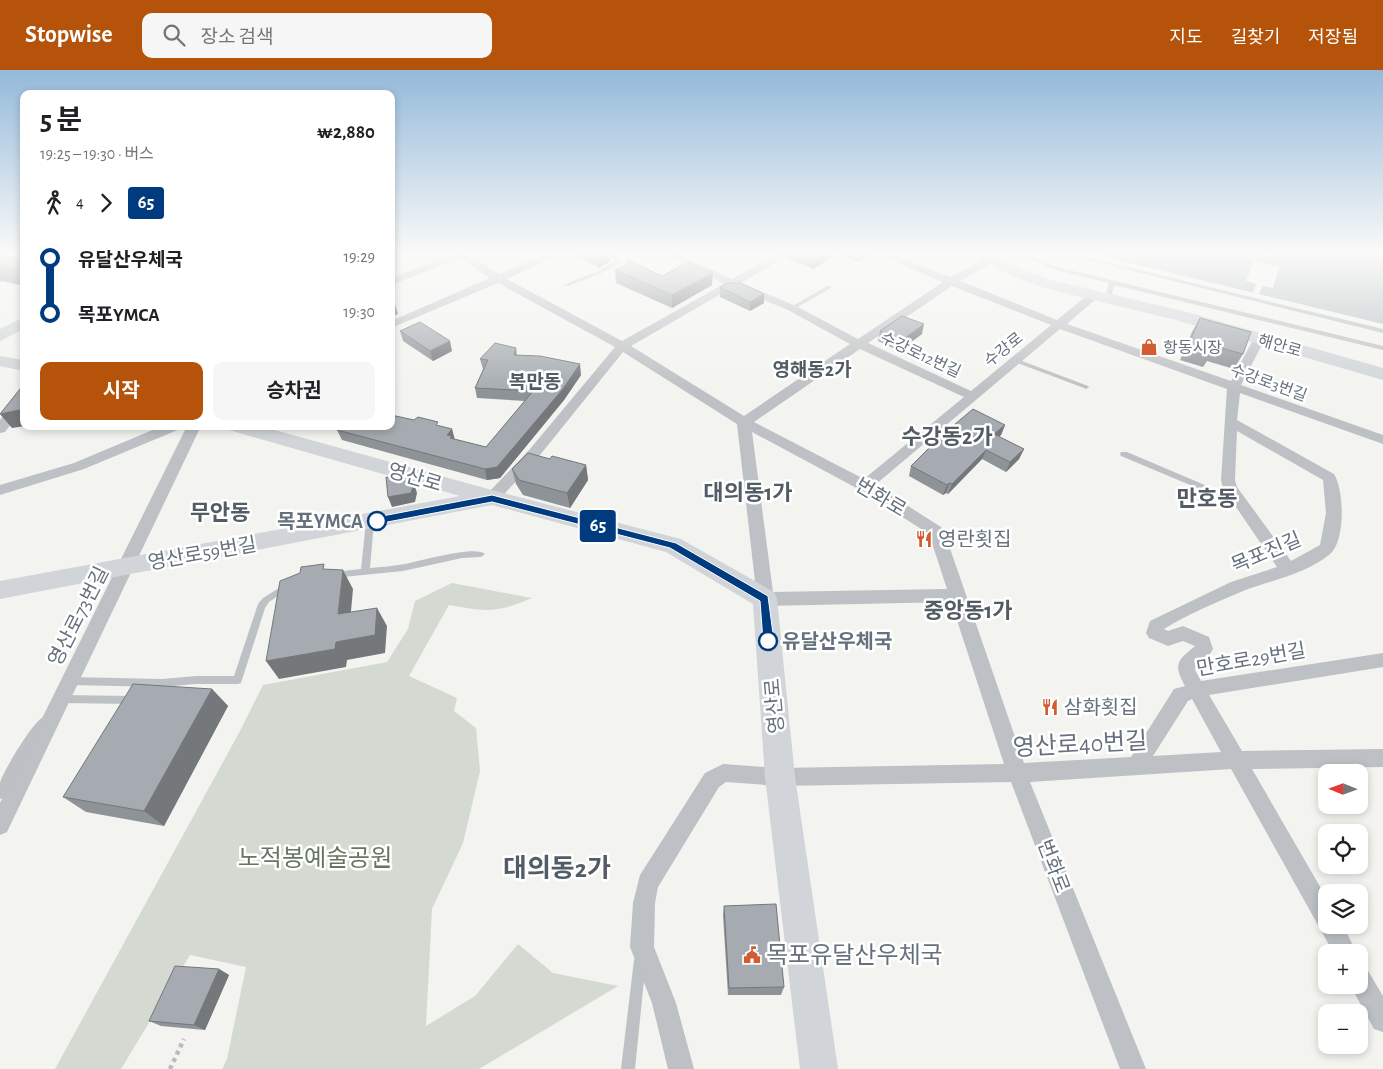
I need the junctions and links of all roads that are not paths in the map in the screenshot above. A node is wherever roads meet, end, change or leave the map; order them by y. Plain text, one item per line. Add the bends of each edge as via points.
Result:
1 (450, 299) edge
2 (535, 299) edge
3 (705, 299) edge
4 (769, 299) edge
5 (809, 299) edge
6 (926, 299) edge
7 (993, 299) edge
8 (1095, 299) edge
9 (1126, 299) edge
10 (1137, 299) edge
11 (1250, 299) edge
12 (792, 308) junction
13 (395, 323) edge
14 (20, 324) edge
15 (1060, 325) junction
16 (1383, 331) edge
17 (0, 336) edge
18 (1259, 339) junction
19 (859, 344) junction
20 (622, 346) junction
21 (1383, 348) edge
22 (0, 361) edge
23 (1017, 361) junction
24 (20, 365) edge
25 (1383, 374) edge
26 (1086, 387) dead end
27 (1234, 387) junction
28 (972, 396) junction
29 (20, 403) edge
30 (744, 422) junction
31 (1230, 422) junction
32 (0, 429) edge
33 (165, 430) edge
34 (192, 430) edge
35 (250, 430) edge
36 (1383, 440) edge
37 (1124, 454) dead end
38 (865, 486) junction
39 (0, 490) edge
40 (492, 498) junction
41 (1238, 499) junction
42 (370, 522) junction
43 (481, 554) dead end
44 (127, 567) junction
45 (1288, 570) junction
46 (365, 572) junction
47 (326, 576) edge
48 (300, 581) edge
49 (0, 590) edge
50 (959, 595) junction
51 (765, 599) junction
52 (1383, 660) edge
53 (70, 681) junction
54 (1198, 689) junction
55 (61, 699) junction
56 (133, 700) edge
57 (1383, 758) edge
58 (1238, 760) junction
59 (1136, 766) junction
60 (1017, 773) junction
61 (780, 777) junction
62 (0, 794) edge
63 (0, 825) edge
64 (1318, 904) edge
65 (642, 947) junction
66 (1368, 993) edge
67 (1383, 1020) edge
68 (628, 1069) edge
69 (681, 1069) edge
70 (819, 1069) edge
71 (1134, 1069) edge

1 - 13 street
2 - 20 street, 번화로
3 - 20 street
4 - 12 street, 수강로12번길
5 - 12 lane
6 - 19 street
7 - 15 street
8 - 15 street, 수강로
9 - 18 street, 해안로
10 - 21 lane
11 - 16 lane
12 - 19 street, 수강로12번길
14 - 17 street
15 - 23 street, 수강로
15 - 27 street, 수강로3번길
18 - 25 street, 해안로
18 - 27 street
19 - 28 street, 수강로12번길
19 - 30 street
20 - 30 street, 번화로
20 - 40 street via 536,452
22 - 24 street
23 - 26 lane
23 - 28 street, 수강로
27 - 31 street
27 - 36 street, 수강로3번길
28 - 38 street, 수강로
29 - 32 street
30 - 38 street, 번화로
30 - 51 street
31 - 41 street via 1228,480
31 - 45 street, 목포진길 via 1316,468 1333,483 1330,543 1326,549
33 - 39 street via 79,466
34 - 44 street, 영산로73번길
35 - 40 street, 영산로
37 - 41 lane
38 - 50 street, 번화로 via 936,531
40 - 42 street, 영산로59번길
40 - 51 street, 영산로 via 673,545
41 - 45 street
42 - 44 street, 영산로59번길
42 - 46 lane
43 - 46 lane
44 - 49 street, 영산로59번길
44 - 53 street, 영산로73번길
45 - 54 street, 목포진길 via 1237,587 1156,626 1154,633 1158,636 1168,639 1183,633 1203,642 1204,649 1187,663 1186,671
46 - 47 lane
48 - 53 lane via 285,586 261,607 238,680 162,683
50 - 51 street
50 - 60 street, 번화로
51 - 61 street, 영산로
52 - 54 street, 만호로29번길
53 - 55 street, 영산로73번길
54 - 58 street
54 - 59 street, 만호로29번길 via 1181,695
55 - 56 lane
55 - 62 lane via 28,741
55 - 63 street, 영산로73번길
57 - 58 street, 영산로40번길
58 - 59 street, 영산로40번길
58 - 64 street
59 - 60 street, 영산로40번길
60 - 61 street, 영산로40번길
60 - 71 street, 번화로
61 - 65 street, 영산로40번길 via 723,773 712,780 648,883
61 - 70 street, 영산로
65 - 68 lane
65 - 69 street via 664,1004
66 - 67 street

